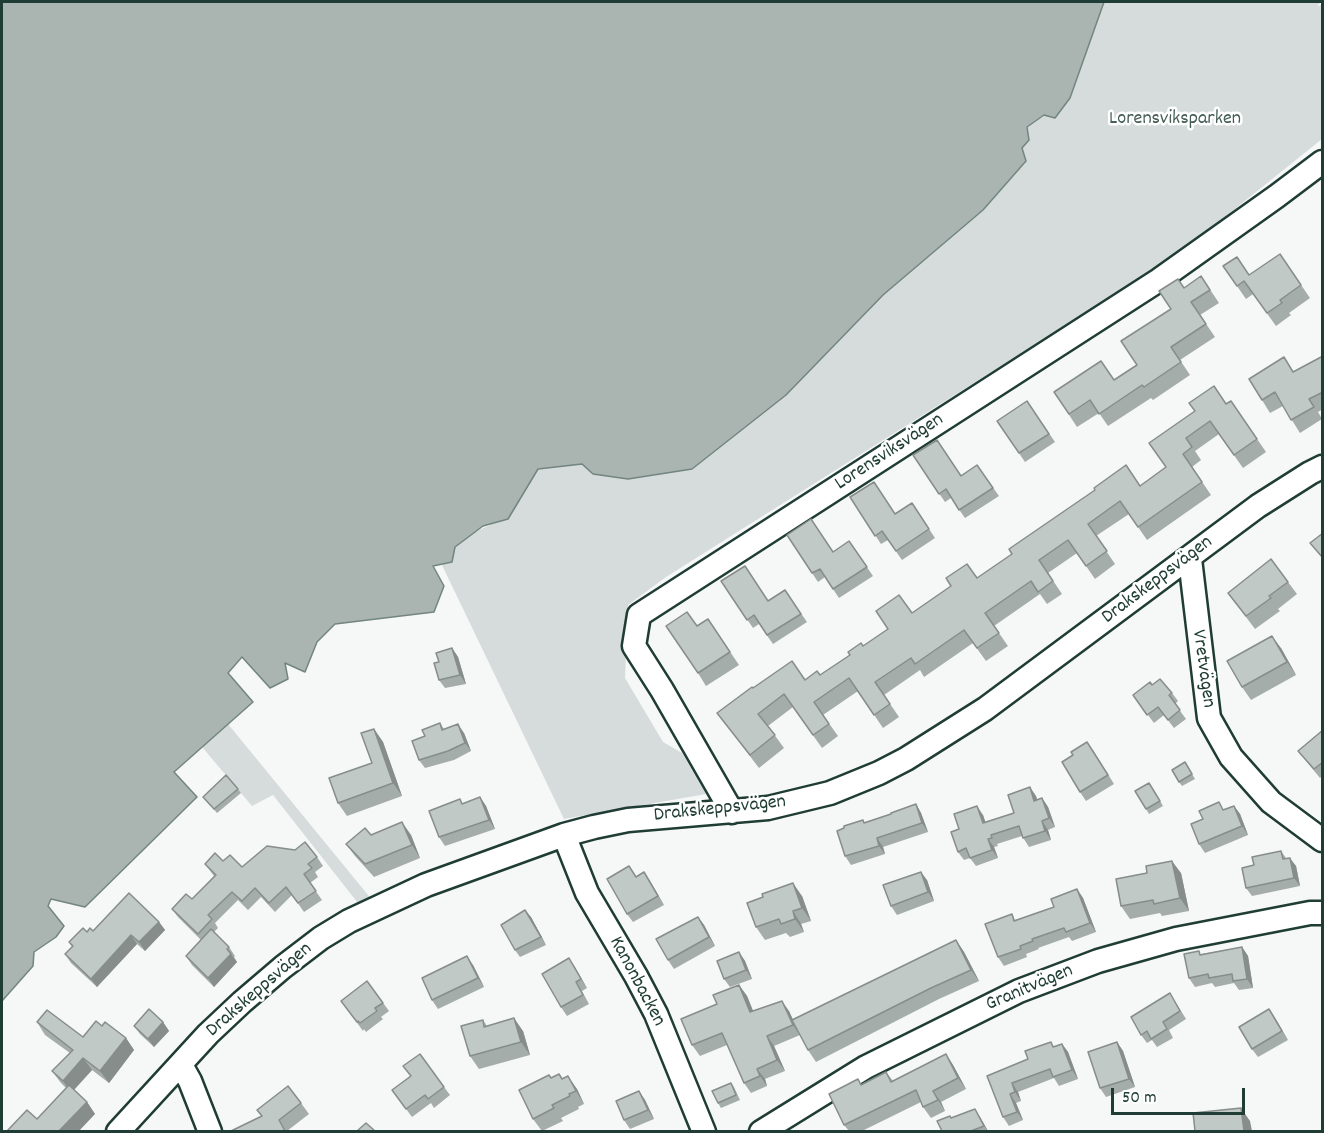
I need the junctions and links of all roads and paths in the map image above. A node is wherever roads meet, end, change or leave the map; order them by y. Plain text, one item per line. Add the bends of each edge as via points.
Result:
1 (1323, 162) edge
2 (1323, 467) edge
3 (1190, 559) junction
4 (732, 812) junction
5 (564, 836) junction
6 (1323, 840) edge
7 (1323, 913) edge
8 (181, 1065) junction
9 (118, 1131) edge
10 (210, 1131) edge
11 (704, 1131) edge
12 (761, 1131) edge

1 - 4 street, Lorensviksvägen via 1159,280 639,615 634,646
2 - 3 street, Drakskeppsvägen via 1262,503
3 - 4 street, Drakskeppsvägen via 986,710 906,759 830,794
3 - 6 street, Vretvägen via 1209,718 1231,757 1271,802
4 - 5 street, Drakskeppsvägen via 628,820
5 - 8 street, Drakskeppsvägen via 426,885 349,921 284,967 208,1034
5 - 11 street, Kanonbacken via 587,892 656,1014
7 - 12 street, Granitvägen via 1176,939 1098,960 1019,992 866,1067
8 - 9 street, Drakskeppsvägen
8 - 10 street

